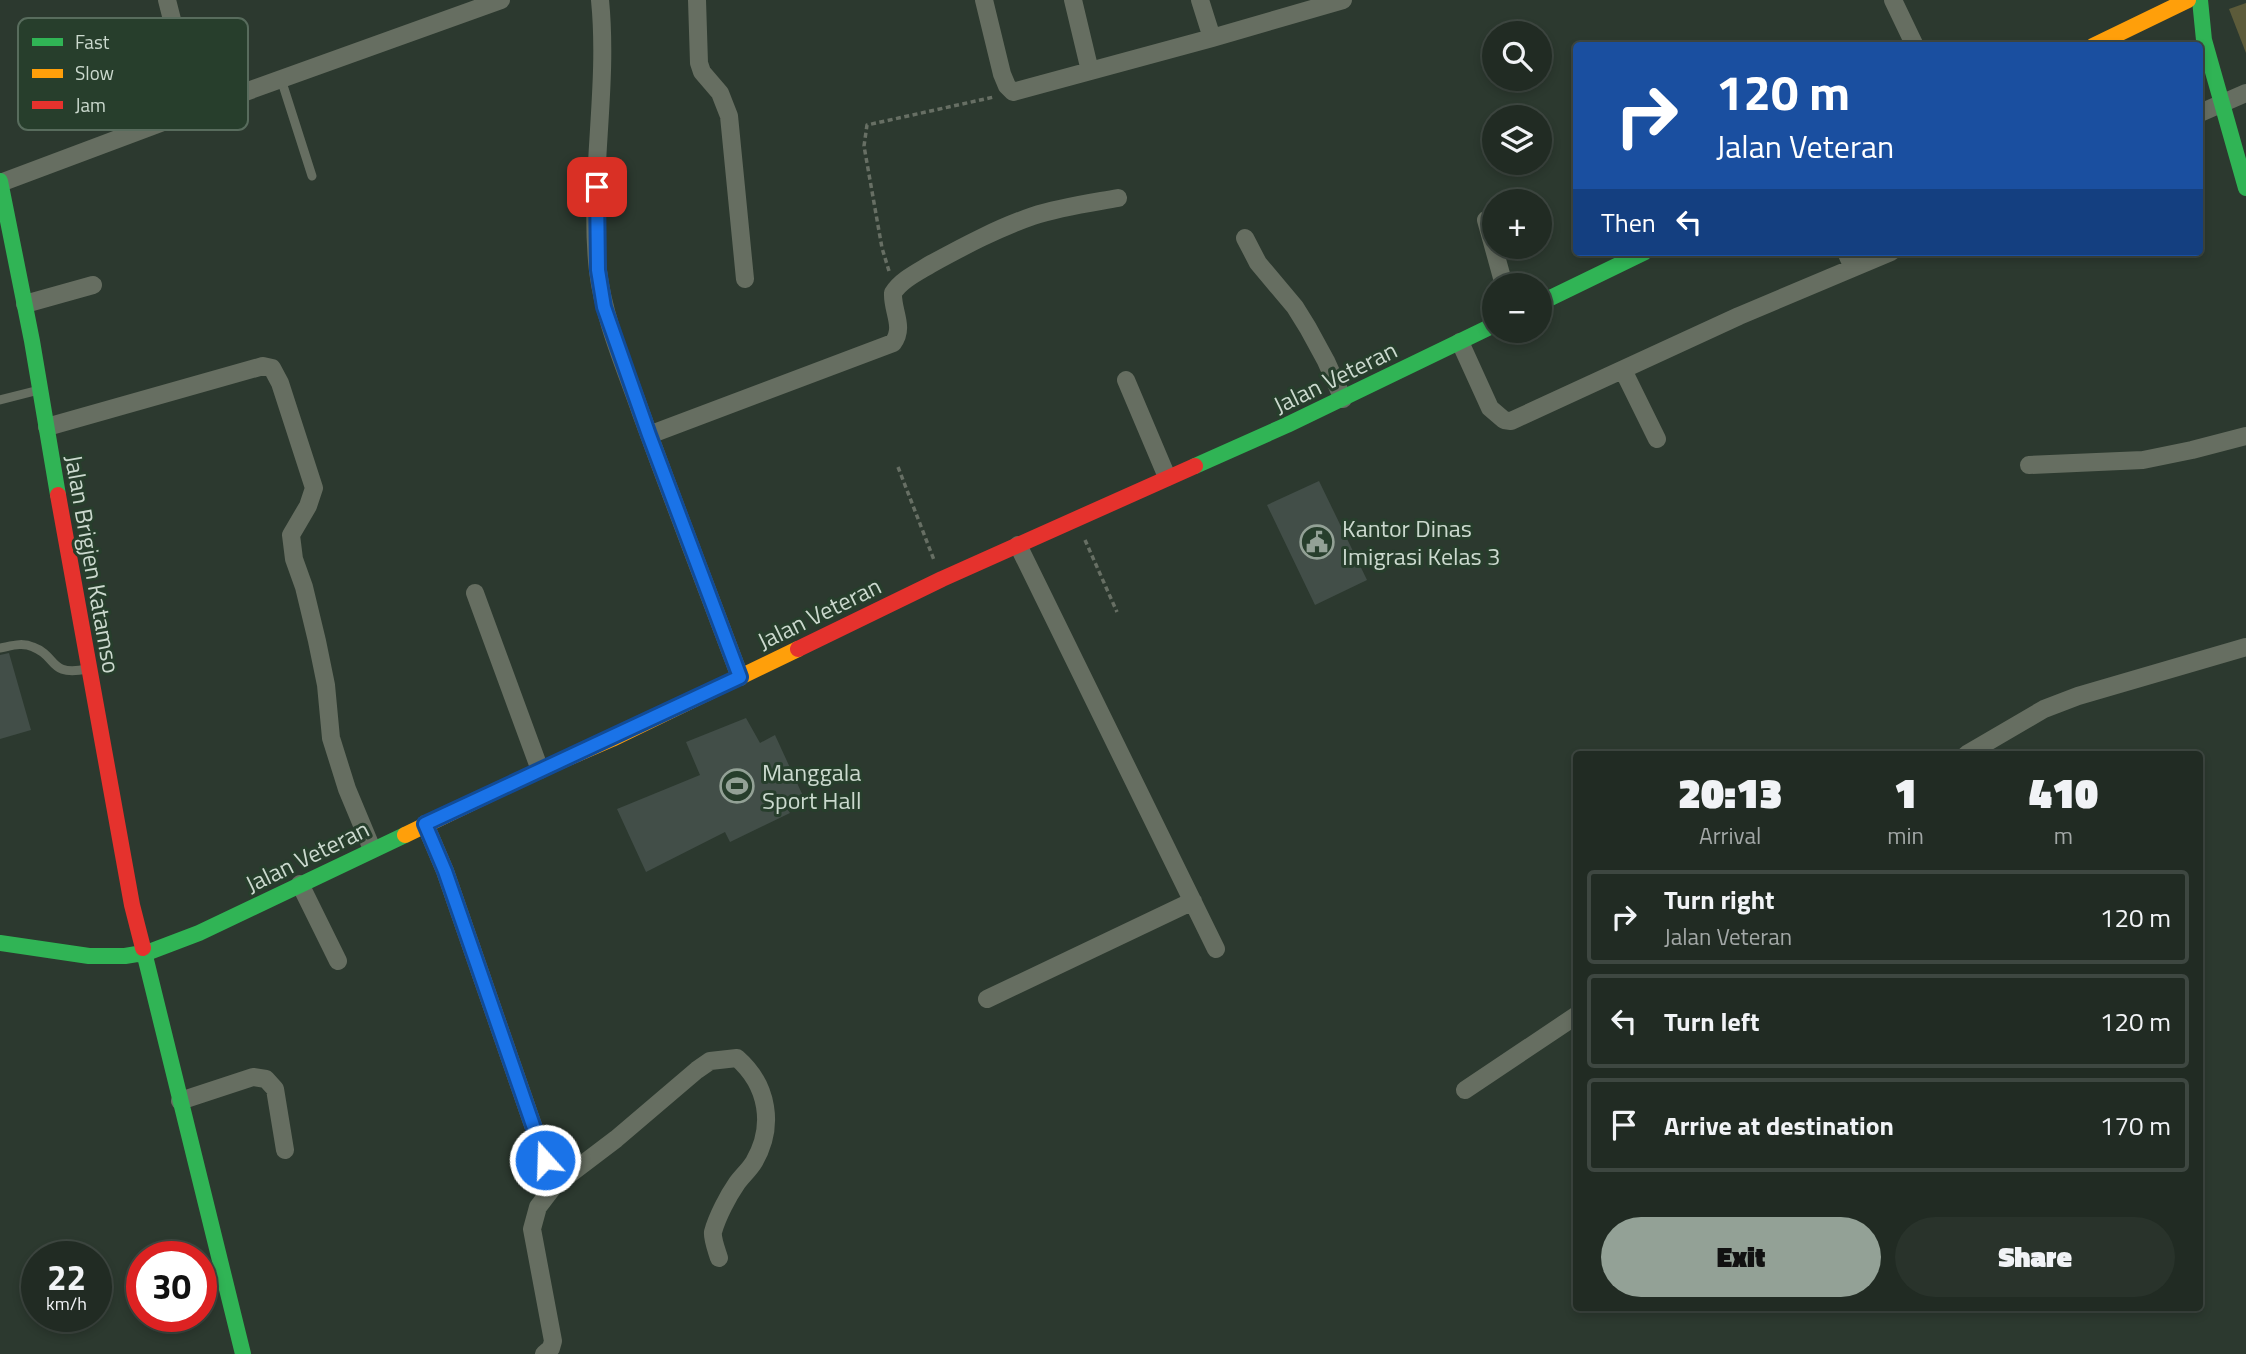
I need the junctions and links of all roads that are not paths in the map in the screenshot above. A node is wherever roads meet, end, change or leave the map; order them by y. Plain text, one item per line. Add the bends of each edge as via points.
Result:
1 (167, 0) edge
2 (501, 0) edge
3 (600, 0) edge
4 (697, 0) edge
5 (984, 0) edge
6 (1073, 0) edge
7 (1200, 0) edge
8 (1343, 0) edge
9 (1893, 0) edge
10 (2189, 0) edge
11 (172, 18) edge
12 (1212, 38) junction
13 (1913, 42) edge
14 (2101, 42) edge
15 (1090, 71) junction
16 (281, 79) junction
17 (248, 91) edge
18 (2246, 93) edge
19 (2222, 103) junction
20 (2203, 112) edge
21 (141, 130) edge
22 (312, 176) dead end
23 (0, 182) edge
24 (2246, 188) edge
25 (1118, 198) dead end
26 (1245, 238) dead end
27 (1633, 256) edge
28 (1870, 256) edge
29 (1849, 260) edge
30 (745, 279) dead end
31 (93, 285) dead end
32 (1552, 297) edge
33 (24, 304) junction
34 (1482, 332) edge
35 (1460, 342) junction
36 (1623, 370) junction
37 (1126, 380) dead end
38 (40, 389) junction
39 (1343, 399) junction
40 (0, 400) edge
41 (47, 427) junction
42 (649, 435) junction
43 (2246, 436) edge
44 (1657, 439) dead end
45 (2029, 465) dead end
46 (1167, 477) junction
47 (1018, 545) junction
48 (475, 593) dead end
49 (2246, 647) edge
50 (0, 648) edge
51 (88, 668) junction
52 (740, 677) junction
53 (1972, 751) edge
54 (540, 769) junction
55 (425, 824) junction
56 (372, 849) junction
57 (300, 884) junction
58 (1193, 901) junction
59 (0, 943) edge
60 (1216, 949) dead end
61 (144, 954) junction
62 (338, 961) dead end
63 (987, 999) dead end
64 (1573, 1019) edge
65 (1465, 1090) dead end
66 (180, 1101) junction
67 (285, 1150) dead end
68 (554, 1186) junction
69 (719, 1258) dead end
70 (243, 1354) edge
71 (544, 1354) edge

1 - 11 street
2 - 16 street
3 - 42 street via 604,37 597,168 598,270 604,307
4 - 30 street via 699,63 729,116
5 - 15 street via 1002,74 1013,92
6 - 15 street
7 - 12 street
8 - 12 street
9 - 13 street
10 - 14 main road
10 - 19 main road
12 - 15 street
16 - 17 street
16 - 22 lane
18 - 19 street
19 - 20 street
19 - 24 main road
21 - 23 street
23 - 33 main road, Jalan Brigjen Katamso
25 - 42 street via 1033,216 963,246 912,276 892,297 899,329 892,343
26 - 39 street via 1308,328
27 - 32 main road
28 - 29 street
29 - 36 street
31 - 33 street
33 - 38 main road, Jalan Brigjen Katamso
34 - 35 main road, Jalan Veteran
35 - 36 street via 1490,408 1504,420 1511,421
35 - 39 main road, Jalan Veteran
36 - 44 street
37 - 46 street
38 - 40 lane
38 - 41 main road, Jalan Brigjen Katamso
39 - 46 main road, Jalan Veteran
41 - 51 main road, Jalan Brigjen Katamso
41 - 56 street via 263,366 272,368 314,488 291,535 326,685 331,738
42 - 52 street
43 - 45 street via 2143,460
46 - 47 main road, Jalan Veteran
47 - 52 main road, Jalan Veteran
47 - 58 street
48 - 54 street
49 - 53 street via 2078,696 2044,709
50 - 51 lane via 35,647 58,668 73,672
51 - 61 main road, Jalan Brigjen Katamso
52 - 54 main road, Jalan Veteran
54 - 55 main road, Jalan Veteran
55 - 56 main road, Jalan Veteran
55 - 68 street
56 - 57 main road, Jalan Veteran
57 - 61 main road, Jalan Veteran
57 - 62 street
58 - 60 street
58 - 63 street
59 - 61 main road, Jalan Veteran via 101,956
61 - 66 main road, Jalan Brigjen Katamso
64 - 65 street
66 - 67 street via 253,1077 266,1079 275,1089
66 - 70 main road, Jalan Brigjen Katamso
68 - 69 street via 710,1061 737,1058 764,1095 766,1113 754,1162 736,1184 712,1234
68 - 71 street via 538,1207 531,1229 553,1341

